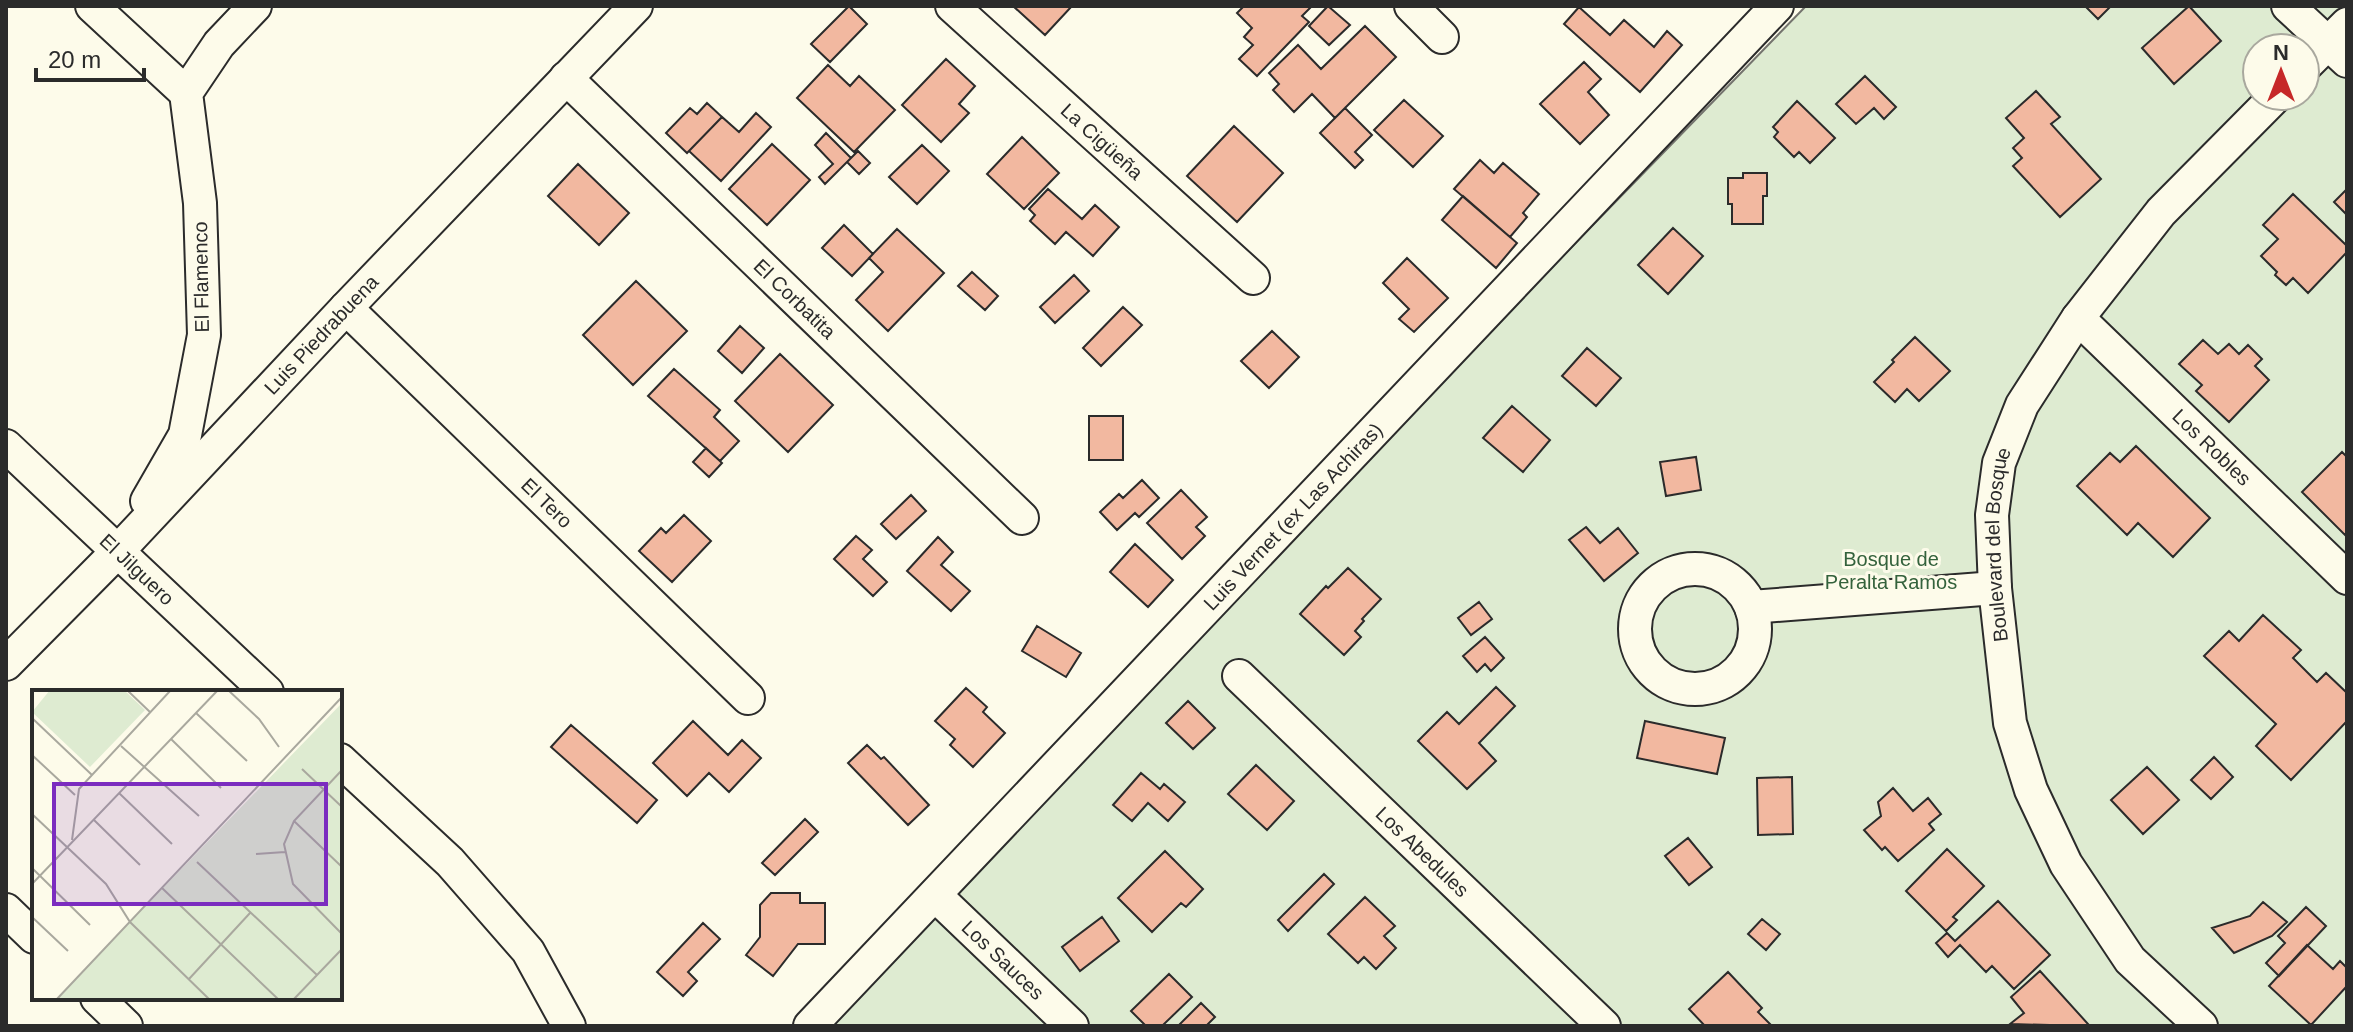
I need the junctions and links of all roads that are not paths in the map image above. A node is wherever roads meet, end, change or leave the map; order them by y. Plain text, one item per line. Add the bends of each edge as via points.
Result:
1 (92, 6) edge
2 (255, 6) edge
3 (636, 6) edge
4 (952, 6) edge
5 (1411, 6) edge
6 (1777, 6) edge
7 (2288, 6) edge
8 (1442, 37) dead end
9 (2341, 43) edge
10 (2321, 56) edge
11 (566, 78) junction
12 (186, 93) junction
13 (2260, 112) edge
14 (1253, 278) dead end
15 (346, 308) junction
16 (2078, 318) junction
17 (6, 446) edge
18 (1022, 518) dead end
19 (117, 552) junction
20 (2347, 578) edge
21 (1995, 588) junction
22 (1751, 607) dead end
23 (6, 664) edge
24 (1239, 676) dead end
25 (265, 690) edge
26 (748, 698) dead end
27 (342, 762) edge
28 (935, 895) junction
29 (6, 910) edge
30 (32, 935) edge
31 (99, 1000) edge
32 (126, 1026) edge
33 (569, 1026) edge
34 (810, 1026) edge
35 (1072, 1026) edge
36 (1604, 1026) edge
37 (2201, 1026) edge

1 - 12 street
2 - 12 street via 219,44
3 - 11 street, Luis Piedrabuena
4 - 14 street, La Cigüeña
5 - 8 street
6 - 28 street, Luis Vernet (ex Las Achiras)
7 - 9 street
9 - 10 street
11 - 15 street, Luis Piedrabuena
11 - 18 street, El Corbatita
12 - 19 street, El Flamenco via 200,203 204,335 185,435
13 - 16 street, Boulevard del Bosque via 2161,212
15 - 19 street, Luis Piedrabuena
15 - 26 street, El Tero
16 - 20 street, Los Robles
16 - 21 street, Boulevard del Bosque via 2022,405 1999,463 1992,515
17 - 19 street, El Jilguero
19 - 23 street, Luis Piedrabuena
19 - 25 street, El Jilguero
21 - 22 street
21 - 37 street, Boulevard del Bosque via 2010,723 2031,790 2066,864 2130,960
24 - 36 street, Los Abedules
27 - 33 street via 450,862 528,951
28 - 34 street, Luis Vernet (ex Las Achiras)
28 - 35 street, Los Sauces
29 - 30 street
31 - 32 street

